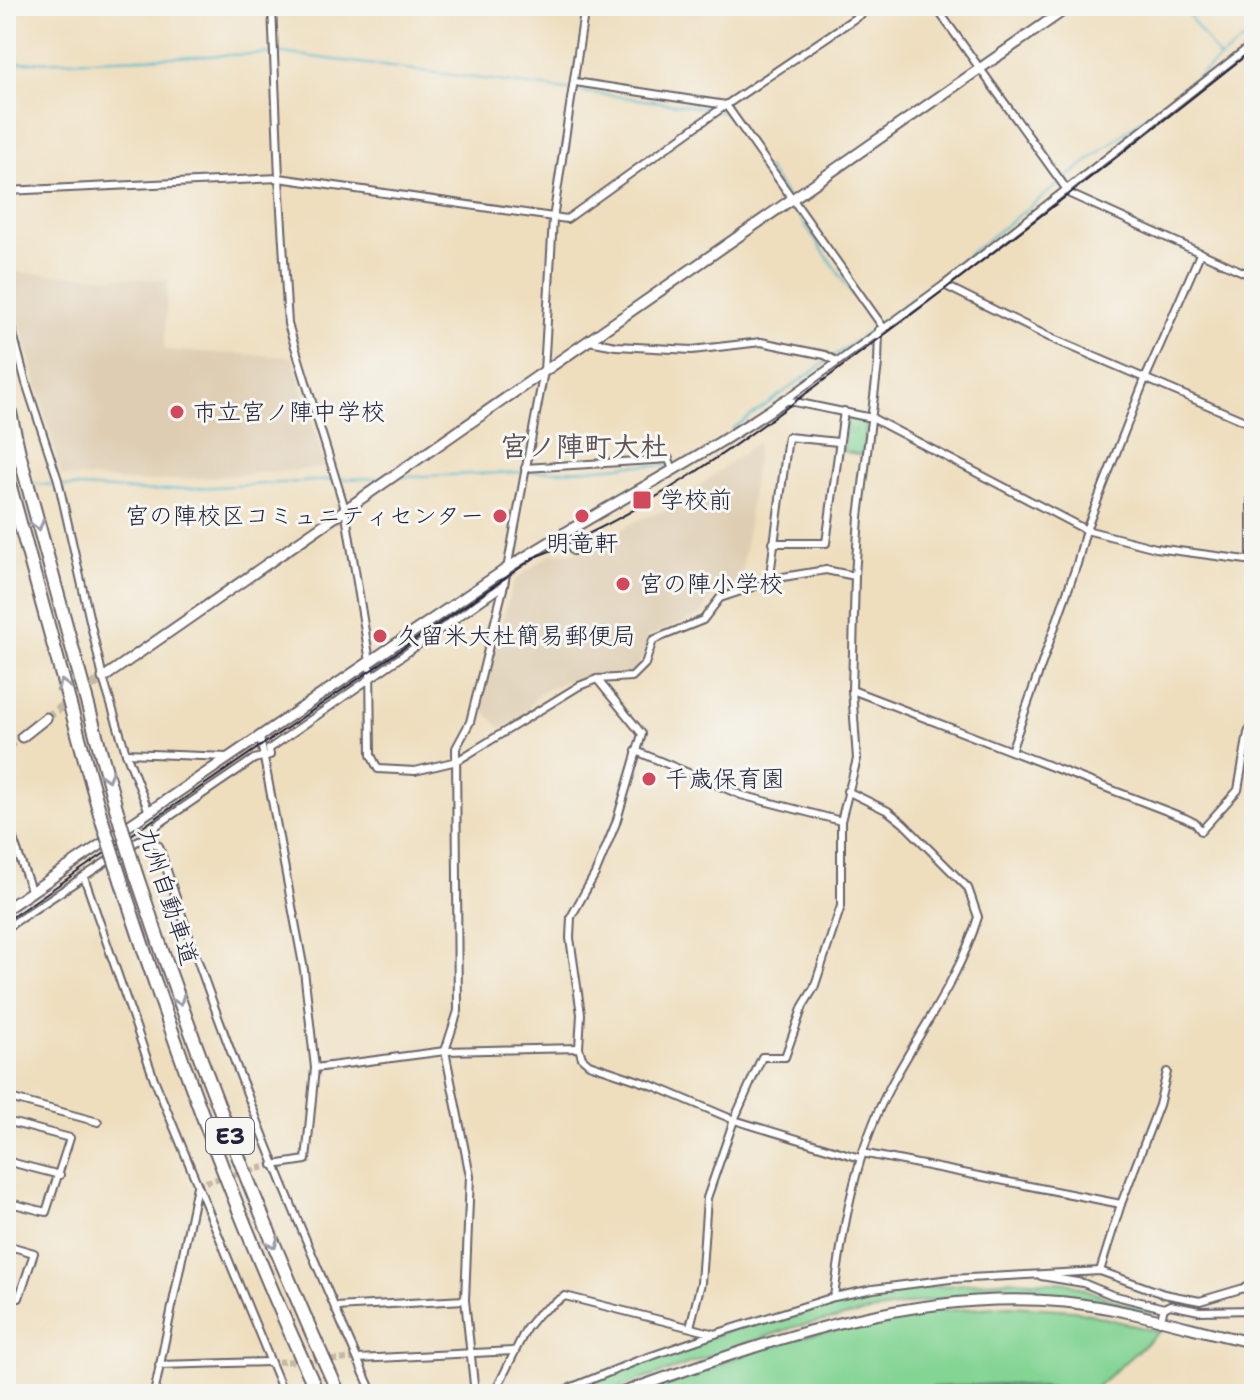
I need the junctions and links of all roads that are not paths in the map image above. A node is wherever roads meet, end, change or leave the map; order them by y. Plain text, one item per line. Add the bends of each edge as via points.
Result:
1 (272, 6) edge
2 (585, 6) edge
3 (873, 6) edge
4 (935, 6) edge
5 (1070, 6) edge
6 (1254, 43) edge
7 (981, 68) junction
8 (575, 82) junction
9 (726, 105) junction
10 (279, 178) junction
11 (6, 191) edge
12 (1066, 191) junction
13 (792, 198) junction
14 (553, 219) junction
15 (1200, 254) junction
16 (1254, 277) edge
17 (944, 285) junction
18 (6, 307) edge
19 (881, 329) junction
20 (589, 341) junction
21 (836, 361) junction
22 (544, 371) junction
23 (1145, 379) junction
24 (6, 395) edge
25 (785, 400) junction
26 (844, 411) junction
27 (872, 418) junction
28 (1254, 425) edge
29 (838, 442) junction
30 (1254, 450) edge
31 (525, 468) junction
32 (674, 471) junction
33 (6, 472) edge
34 (345, 509) junction
35 (1086, 530) junction
36 (563, 532) junction
37 (773, 543) junction
38 (573, 551) dead end
39 (1253, 561) edge
40 (506, 569) junction
41 (855, 576) junction
42 (769, 583) junction
43 (504, 585) junction
44 (370, 662) junction
45 (103, 678) junction
46 (597, 679) junction
47 (370, 681) junction
48 (852, 690) junction
49 (46, 718) tunnel mouth
50 (1254, 720) edge
51 (22, 737) tunnel mouth
52 (260, 737) junction
53 (636, 751) junction
54 (1011, 751) junction
55 (126, 753) junction
56 (232, 757) junction
57 (264, 757) junction
58 (457, 761) junction
59 (847, 791) junction
60 (149, 812) junction
61 (6, 819) edge
62 (841, 821) junction
63 (151, 841) junction
64 (84, 877) junction
65 (32, 893) junction
66 (6, 909) edge
67 (6, 928) edge
68 (579, 1048) junction
69 (445, 1051) junction
70 (315, 1068) junction
71 (1167, 1072) dead end
72 (6, 1097) edge
73 (734, 1120) junction
74 (6, 1121) edge
75 (98, 1122) dead end
76 (861, 1156) junction
77 (6, 1161) edge
78 (273, 1165) junction
79 (60, 1175) junction
80 (197, 1184) junction
81 (6, 1202) edge
82 (1121, 1204) junction
83 (6, 1245) edge
84 (1100, 1271) junction
85 (1032, 1275) junction
86 (1254, 1285) edge
87 (6, 1295) edge
88 (834, 1297) junction
89 (465, 1300) junction
90 (335, 1307) junction
91 (1164, 1308) junction
92 (1254, 1310) edge
93 (1160, 1322) junction
94 (690, 1327) junction
95 (715, 1334) junction
96 (1254, 1343) edge
97 (513, 1351) junction
98 (472, 1352) junction
99 (358, 1359) junction
100 (269, 1362) junction
101 (159, 1365) junction
102 (154, 1394) edge
103 (284, 1394) edge
104 (318, 1394) edge
105 (339, 1394) edge
106 (373, 1394) edge
107 (475, 1394) edge
108 (494, 1394) edge
109 (555, 1394) edge
110 (618, 1394) edge

1 - 10 street
2 - 8 street
3 - 9 street
4 - 7 street
5 - 7 street
6 - 12 street
7 - 12 street
7 - 13 street
8 - 9 street
8 - 14 street
9 - 13 street
9 - 14 street via 576,215
10 - 11 street
10 - 14 street
10 - 34 street via 288,324
12 - 15 street
12 - 17 street
13 - 19 street
13 - 20 street
14 - 22 street
15 - 16 street
15 - 23 street
17 - 19 street
17 - 23 street
18 - 45 street via 58,480
19 - 21 street
19 - 27 street
20 - 21 street via 692,350 761,342
20 - 22 street
21 - 25 street
22 - 31 street
22 - 34 street
23 - 28 street
23 - 35 street
24 -> 105 highway, 九州自動車道 / E3, bridge via 136,874 269,1235
25 - 26 street
25 - 32 street
26 - 27 street
26 - 29 street
27 - 35 street
27 - 41 street
29 - 37 street via 826,543
29 - 37 street via 788,437
30 - 39 street
31 - 32 street via 669,459
31 - 40 street
32 - 36 street
104 -> 33 highway, 九州自動車道 / E3, bridge via 251,1242 121,880
34 - 44 street
34 - 45 street
35 - 39 street via 1156,548
35 - 54 street
36 - 38 street
36 - 40 street
37 - 42 street
40 - 43 street
40 - 44 street
41 - 42 street via 815,570
41 - 48 street
42 - 46 street via 720,598 703,620 653,640 645,664 632,677
43 - 47 street
43 - 58 street via 470,722 456,748
44 - 47 street
44 - 52 street
45 - 55 street
46 - 53 street via 642,734
46 - 58 street
47 - 57 street
47 - 58 street via 371,755 378,769 415,771
48 - 54 street
48 - 59 street via 857,759
49 - 51 street
50 - 54 street via 1238,790 1201,831 1185,818
52 - 56 street
52 - 57 street
53 - 62 street via 741,795
53 - 68 street via 616,823 571,917 581,1014
55 - 56 street
55 - 60 street
56 - 60 street
57 - 63 street via 157,825
57 - 70 street via 304,970
58 - 69 street via 458,1011
59 - 62 street
59 - 76 street via 903,823 968,888 978,917 947,987 889,1088
60 - 65 street
61 - 65 street
62 - 73 street via 841,906 818,976 785,1057 762,1057
63 - 64 street via 139,840
63 - 78 street via 159,846
64 - 67 street
64 - 80 street
65 - 66 street
68 - 69 street
68 - 73 street via 589,1064
69 - 70 street
69 - 89 street via 470,1176
70 - 78 street via 306,1160
71 - 82 street
72 - 75 street
73 - 76 street
73 - 94 street via 707,1198 701,1283
74 - 79 street via 70,1138
76 - 82 street
76 - 88 street
77 - 79 street
78 - 90 street
79 - 81 street via 46,1212
80 - 100 street
80 - 101 street
82 - 84 street
83 - 87 street via 34,1253 19,1298
84 - 85 street
84 - 86 street via 1200,1301
85 - 88 street via 950,1279
85 - 91 street via 1083,1283
88 - 95 street
89 - 90 street
89 - 98 street
90 - 99 street
91 - 92 street
91 - 93 street
93 - 96 street
93 - 110 street via 1034,1300 927,1306 795,1334
94 - 95 street
94 - 97 street via 565,1296 538,1314
95 - 109 street
97 - 98 street
97 - 108 street
98 - 99 street
98 - 107 street
99 - 106 street
100 - 101 street
100 - 103 street
101 - 102 street

